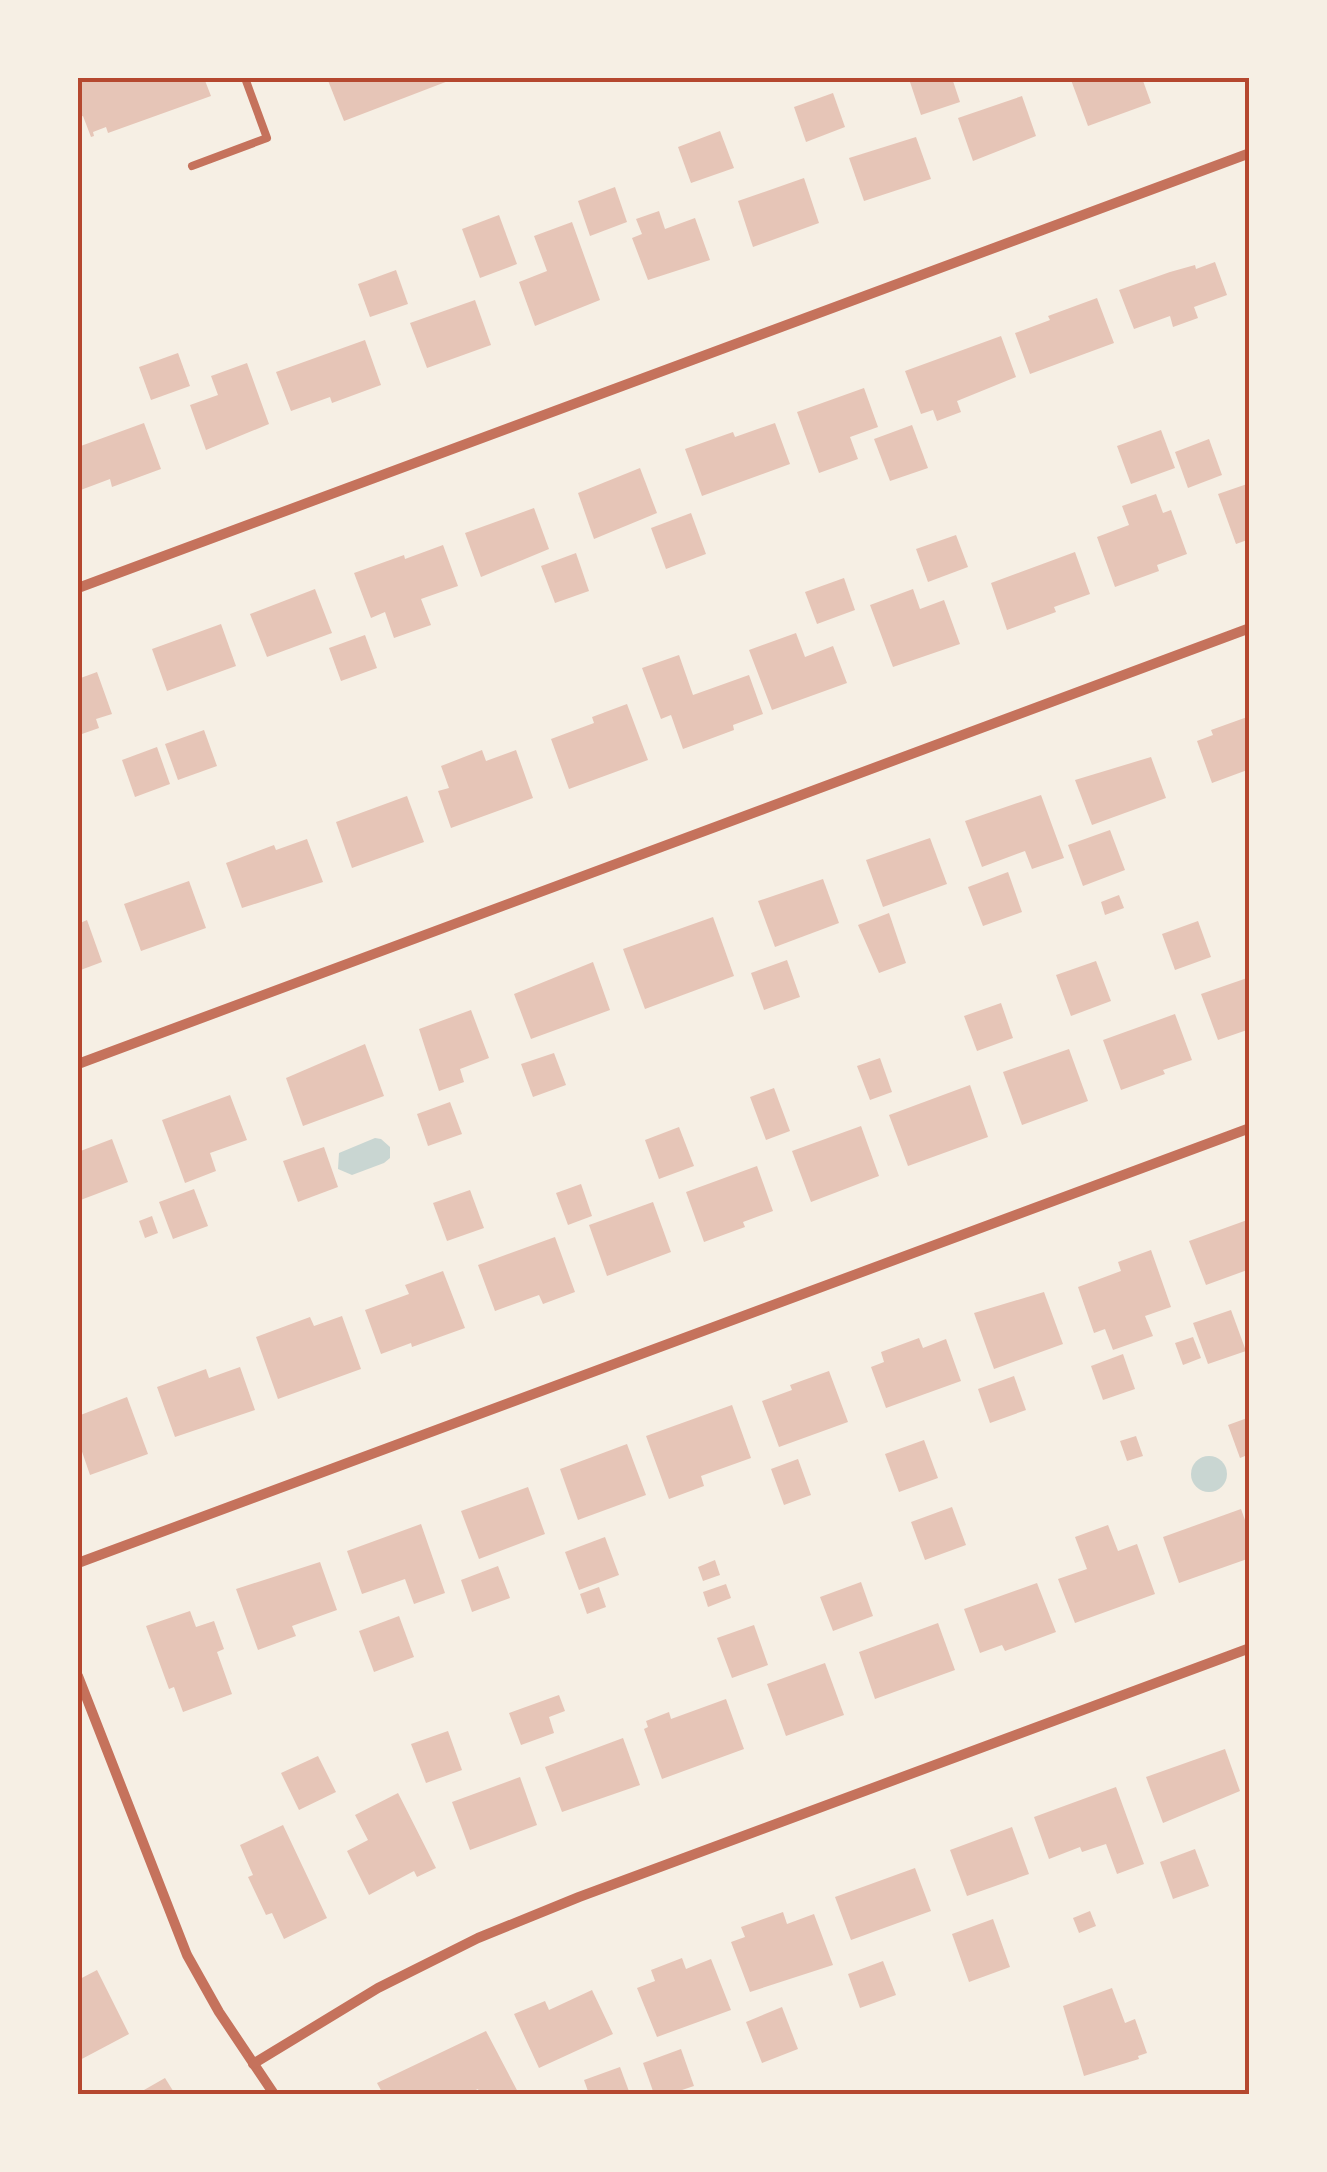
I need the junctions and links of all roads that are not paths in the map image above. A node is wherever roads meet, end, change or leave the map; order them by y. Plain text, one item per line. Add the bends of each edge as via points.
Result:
1 (244, 78) edge
2 (1250, 153) edge
3 (192, 166) dead end
4 (78, 588) edge
5 (1250, 628) edge
6 (78, 1064) edge
7 (1250, 1128) edge
8 (78, 1564) edge
9 (1250, 1648) edge
10 (78, 1676) edge
11 (253, 2064) junction
12 (274, 2094) edge

1 - 3 lane via 267,138
2 - 4 street
5 - 6 street
7 - 8 street
9 - 11 street via 478,1938 378,1988
10 - 11 street via 186,1956
11 - 12 street

